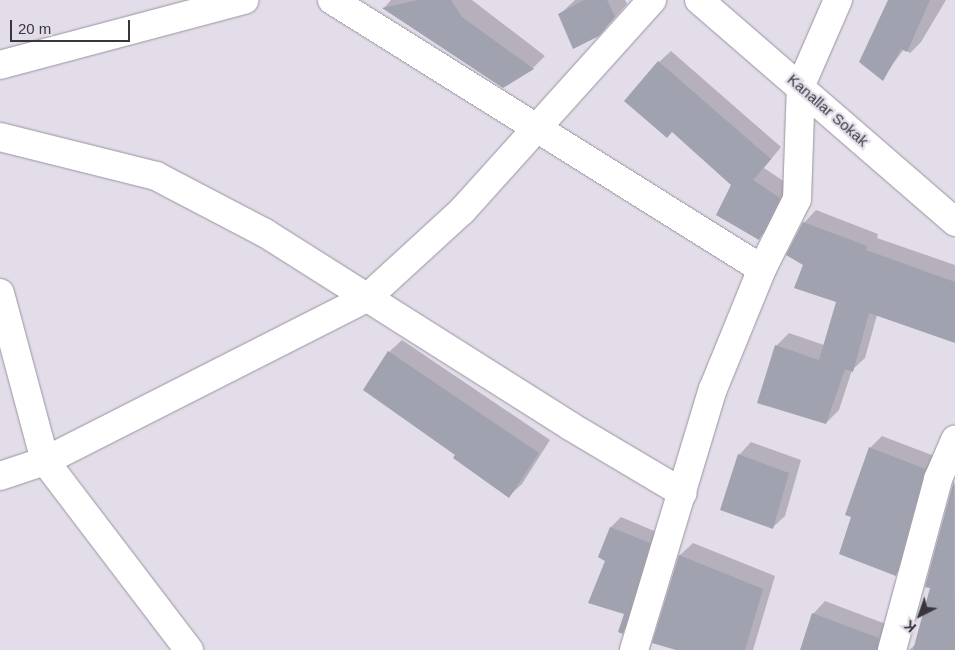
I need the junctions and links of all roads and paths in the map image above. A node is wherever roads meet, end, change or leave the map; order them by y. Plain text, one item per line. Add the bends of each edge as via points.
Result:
1 (244, 0) edge
2 (332, 0) edge
3 (652, 0) edge
4 (699, 0) edge
5 (838, 0) edge
6 (0, 65) edge
7 (801, 85) junction
8 (539, 129) junction
9 (0, 137) edge
10 (955, 222) edge
11 (762, 269) junction
12 (0, 293) edge
13 (368, 297) junction
14 (955, 440) edge
15 (45, 461) junction
16 (0, 476) edge
17 (683, 492) junction
18 (189, 650) edge
19 (634, 650) edge
20 (892, 650) edge

1 - 6 street
2 - 8 street
3 - 8 street
4 - 7 street, Kanallar Sokak
5 - 7 street
7 - 10 street, Kanallar Sokak
7 - 11 street via 796,199
8 - 11 street
8 - 13 street via 462,211
9 - 13 street via 156,176 265,233
11 - 17 street via 713,389
12 - 15 street
13 - 15 street
13 - 17 street via 570,426
14 - 20 street via 938,479
15 - 16 street
15 - 18 street
17 - 19 street

